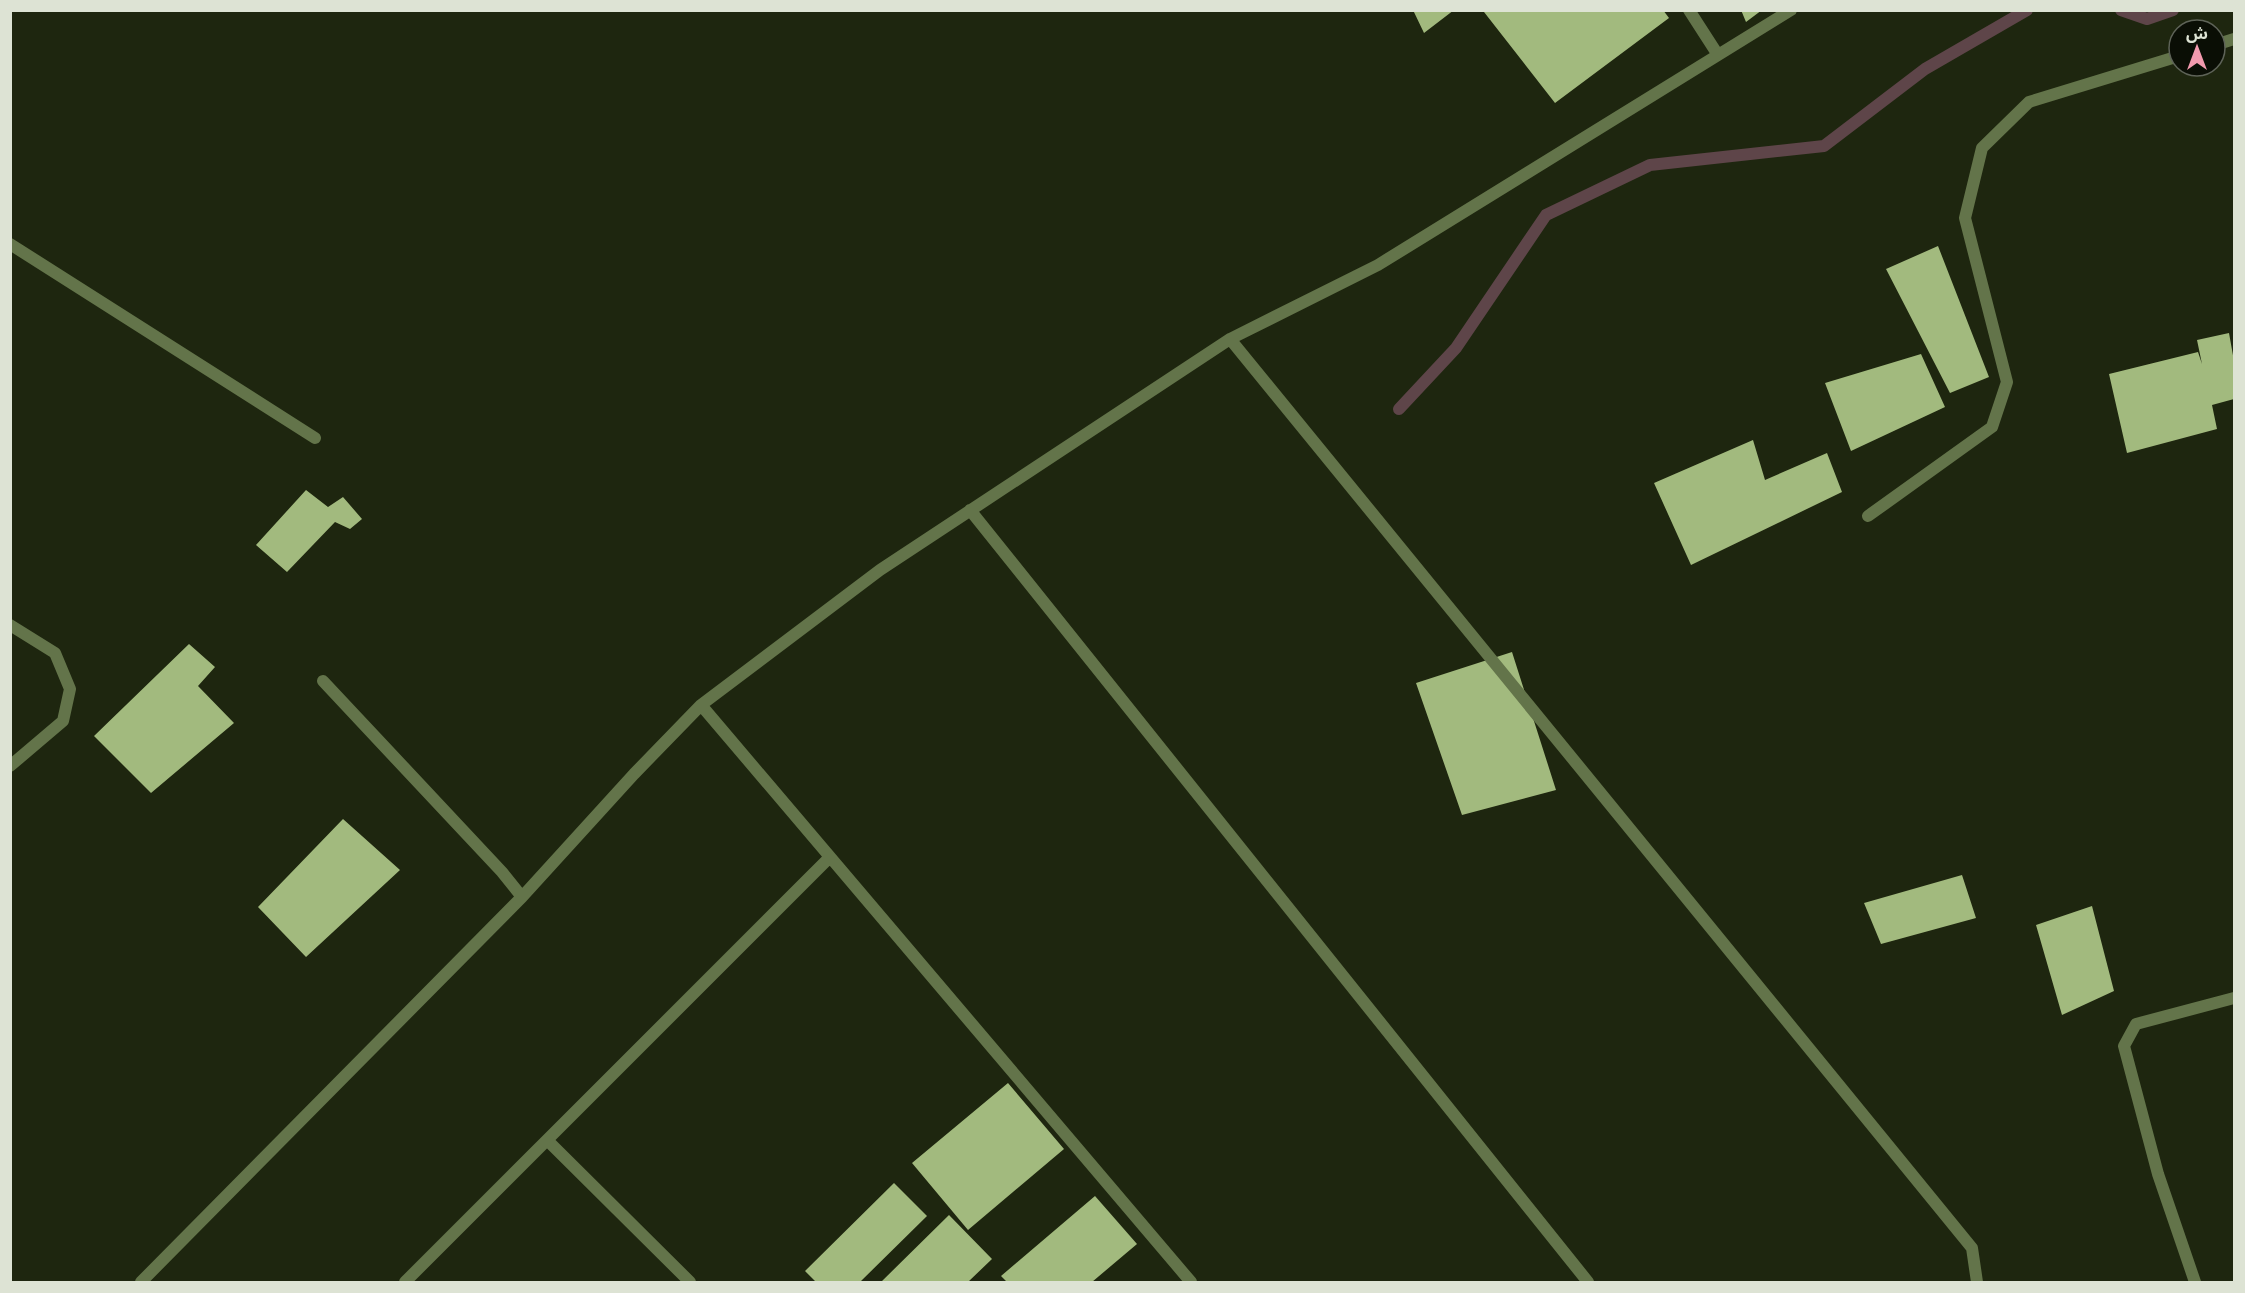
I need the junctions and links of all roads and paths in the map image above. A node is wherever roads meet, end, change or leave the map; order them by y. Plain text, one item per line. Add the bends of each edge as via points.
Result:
1 (1689, 10) edge
2 (1791, 10) edge
3 (1718, 55) junction
4 (2167, 60) edge
5 (10, 244) edge
6 (1230, 339) junction
7 (315, 438) dead end
8 (970, 510) junction
9 (1868, 516) dead end
10 (10, 625) edge
11 (323, 681) dead end
12 (701, 705) junction
13 (10, 766) edge
14 (830, 857) junction
15 (522, 897) junction
16 (2235, 998) edge
17 (547, 1140) junction
18 (141, 1282) edge
19 (405, 1282) edge
20 (690, 1282) edge
21 (1191, 1282) edge
22 (1588, 1282) edge
23 (1977, 1282) edge
24 (2195, 1282) edge

1 - 3 street
2 - 3 street
3 - 6 street via 1378,265
4 - 9 street via 2029,102 1982,148 1965,218 2007,382 1992,427
5 - 7 street
6 - 8 street
6 - 23 street via 1972,1248
8 - 12 street via 880,570
8 - 22 street
10 - 13 street via 55,653 70,689 63,721
11 - 15 street
12 - 14 street
12 - 15 street
14 - 17 street
14 - 21 street
15 - 18 street
16 - 24 street via 2136,1024 2124,1046 2158,1174
17 - 19 street
17 - 20 street

